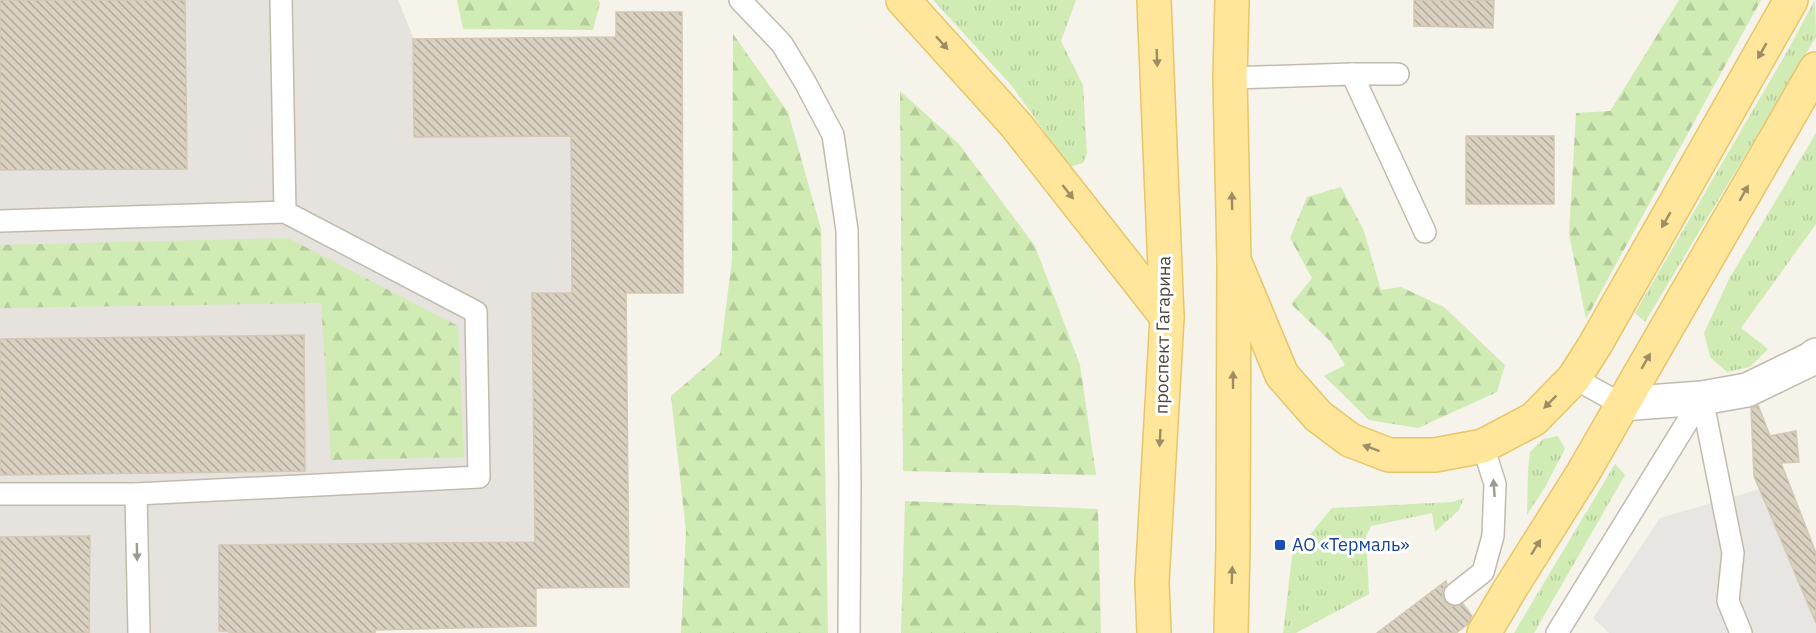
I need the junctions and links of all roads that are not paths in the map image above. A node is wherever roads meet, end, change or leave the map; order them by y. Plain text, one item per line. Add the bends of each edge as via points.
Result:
1 (280, 0) edge
2 (740, 0) edge
3 (903, 0) edge
4 (1154, 0) edge
5 (1232, 0) edge
6 (1791, 0) edge
7 (1816, 69) edge
8 (1352, 74) junction
9 (1398, 74) dead end
10 (1230, 78) junction
11 (285, 212) junction
12 (0, 221) edge
13 (1425, 231) dead end
14 (1234, 260) junction
15 (1167, 317) junction
16 (1816, 355) edge
17 (1574, 378) junction
18 (1702, 398) junction
19 (1621, 404) junction
20 (1484, 446) junction
21 (0, 494) edge
22 (136, 494) junction
23 (1483, 572) junction
24 (1509, 589) junction
25 (1455, 594) dead end
26 (139, 633) edge
27 (849, 633) edge
28 (1154, 633) edge
29 (1231, 633) edge
30 (1484, 633) edge
31 (1557, 633) edge
32 (1741, 633) edge

1 - 11 lane
2 - 27 lane via 782,44 833,135 847,230
3 -> 15 main road via 1016,125
4 -> 15 main road, проспект Гагарина
5 - 10 main road
6 -> 17 main road
19 -> 7 main road
8 - 9 lane
8 - 10 lane
8 - 13 lane
14 -> 10 main road
11 - 12 lane
11 - 22 lane via 476,312 479,477
20 -> 14 main road via 1435,455 1389,454 1350,440 1318,416 1282,375
29 -> 14 main road
15 -> 28 main road, проспект Гагарина via 1152,582
16 - 18 street via 1747,390
17 - 19 lane
17 -> 20 main road via 1534,419
18 - 19 street
18 - 31 lane
18 - 32 lane via 1733,553 1728,601
24 -> 19 main road via 1583,473
23 -> 20 lane via 1493,536 1495,484
21 - 22 lane
22 -> 26 lane
23 - 24 lane
23 - 25 lane
24 - 30 main road

